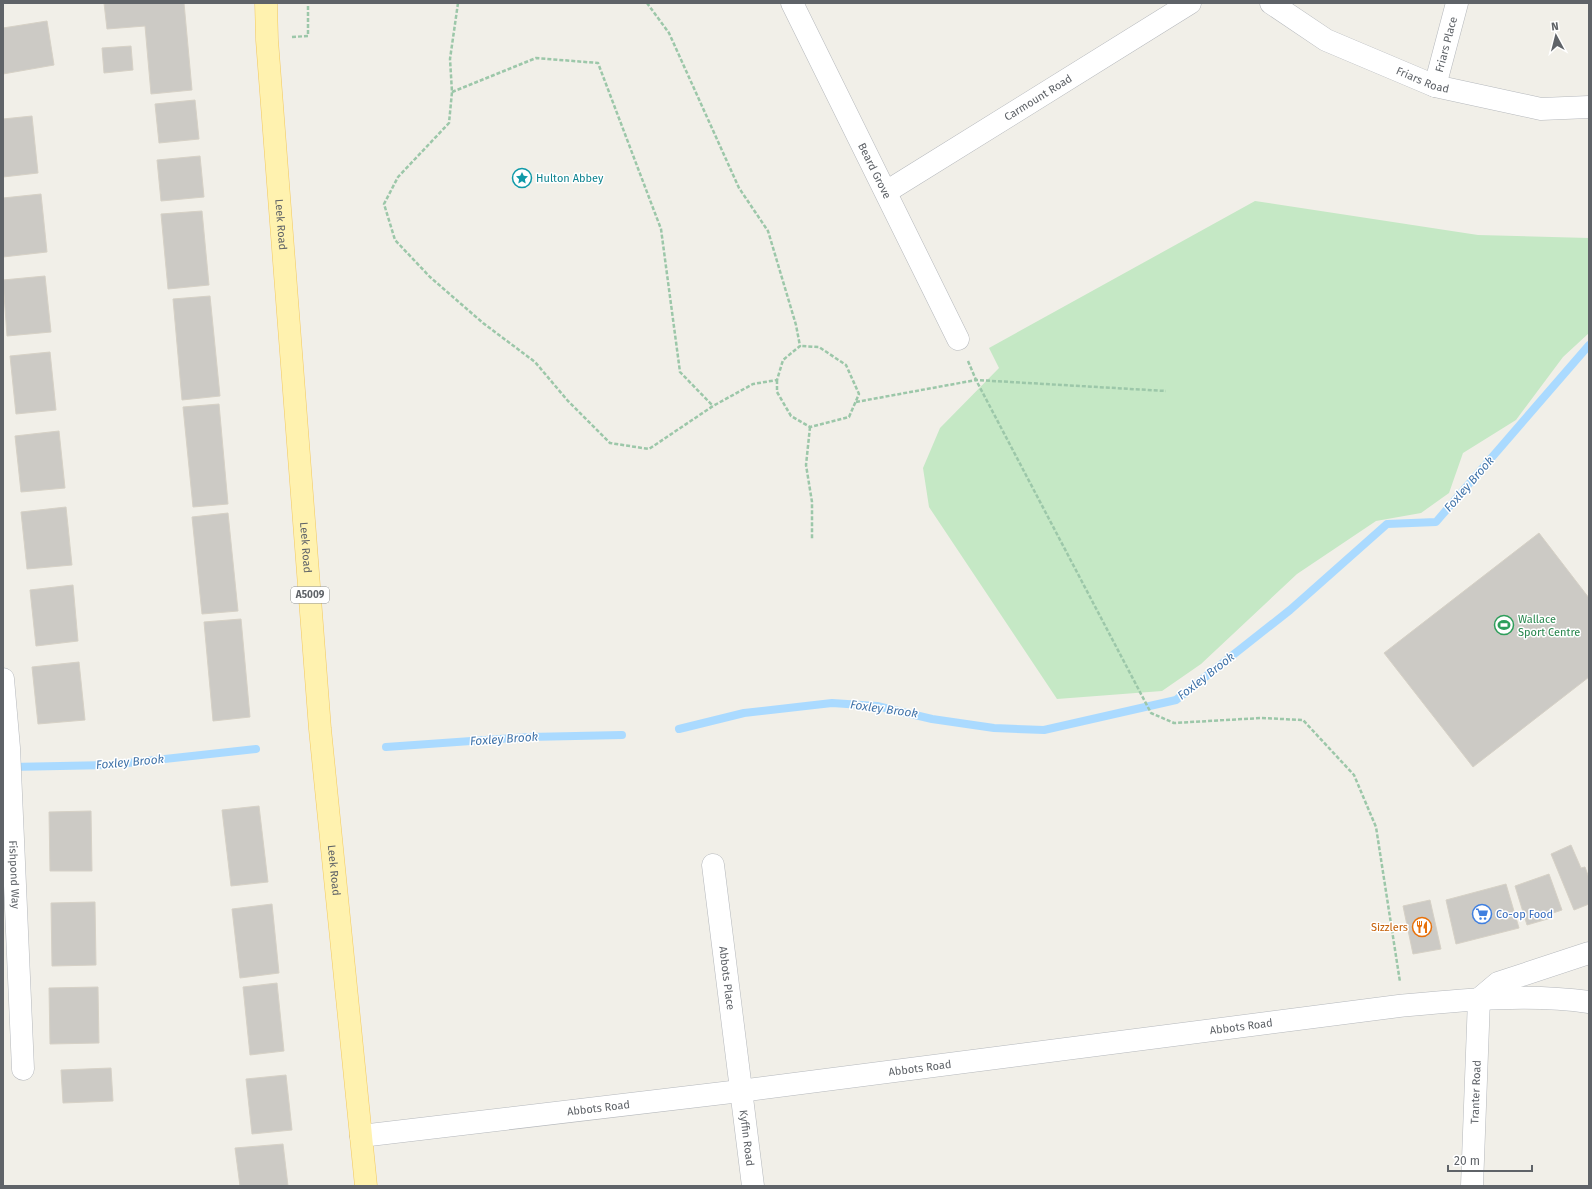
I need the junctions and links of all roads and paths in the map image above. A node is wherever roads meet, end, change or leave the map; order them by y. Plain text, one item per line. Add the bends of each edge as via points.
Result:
1 (266, 3) edge
2 (308, 3) edge
3 (458, 3) edge
4 (647, 3) edge
5 (792, 3) edge
6 (1190, 3) edge
7 (1271, 3) edge
8 (1457, 3) edge
9 (267, 40) junction
10 (1435, 86) junction
11 (452, 92) junction
12 (1589, 107) edge
13 (886, 192) junction
14 (958, 339) joint
15 (800, 346) junction
16 (777, 380) junction
17 (976, 380) junction
18 (1166, 391) dead end
19 (856, 402) junction
20 (713, 406) junction
21 (810, 427) junction
22 (812, 540) dead end
23 (3, 679) edge
24 (713, 865) dead end
25 (1589, 953) edge
26 (1479, 999) junction
27 (1589, 1002) edge
28 (1399, 1006) junction
29 (22, 1069) dead end
30 (740, 1091) junction
31 (361, 1136) junction
32 (366, 1186) edge
33 (752, 1186) edge
34 (1472, 1186) edge

1 - 9 main road, Leek Road / A5009
2 - 9 path via 308,36
3 - 11 path via 450,58
4 - 15 path via 669,33 738,188 768,231
5 - 13 street, Beard Grove
6 - 13 street, Carmount Road
7 - 10 street, Friars Road via 1326,40
8 - 10 street, Friars Place
9 - 31 main road, Leek Road / A5009 via 320,729
10 - 12 street, Friars Road via 1541,109
11 - 20 path via 536,58 598,63 661,229 680,372
11 - 20 path via 449,123 398,177 384,204 395,240 453,298 534,362 610,443 649,449
13 - 14 street, Beard Grove
14 - 17 path
15 - 16 path via 783,360
15 - 19 path via 819,347 846,365 859,394
16 - 20 path via 753,384
16 - 21 path via 777,392 791,416
17 - 18 path
17 - 19 path
17 - 28 path via 1151,713 1174,723 1261,718 1303,720 1354,775 1376,827 1400,978
19 - 21 path via 848,416
21 - 22 path via 806,465 812,502
23 - 29 street, Fishpond Way via 11,781
24 - 30 street, Abbots Place
25 - 26 street via 1498,982
26 - 27 street, Abbots Road via 1543,998
26 - 28 street, Abbots Road
26 - 34 street, Tranter Road
28 - 30 street, Abbots Road
30 - 31 street, Abbots Road
30 - 33 street, Kyffin Road
31 - 32 main road, Leek Road / A5009

